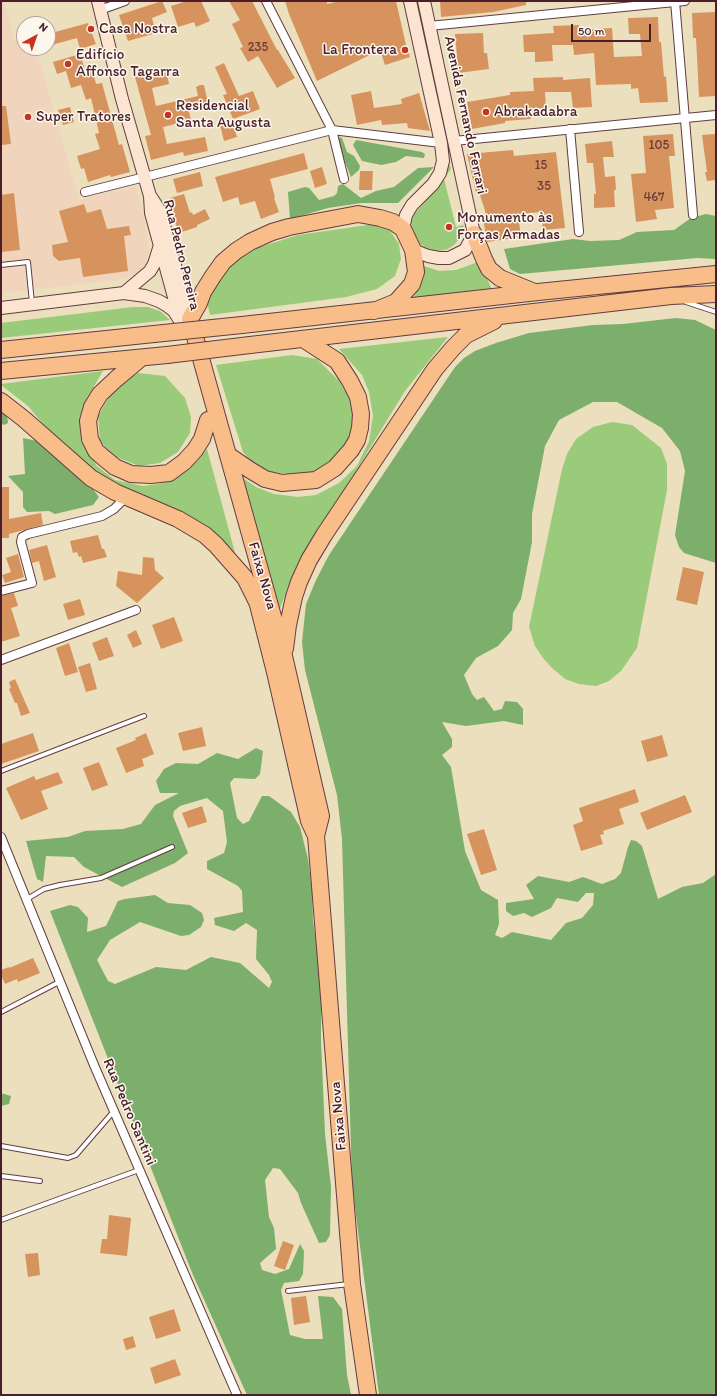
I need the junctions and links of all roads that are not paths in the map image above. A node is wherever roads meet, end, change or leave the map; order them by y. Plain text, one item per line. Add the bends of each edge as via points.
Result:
1 (125, 1) edge
2 (266, 1) edge
3 (410, 1) edge
4 (424, 1) edge
5 (685, 1) edge
6 (675, 2) edge
7 (99, 5) edge
8 (429, 26) junction
9 (716, 114) edge
10 (685, 118) junction
11 (570, 129) junction
12 (332, 130) junction
13 (454, 141) junction
14 (441, 143) junction
15 (145, 177) junction
16 (344, 179) dead end
17 (85, 192) dead end
18 (150, 196) junction
19 (693, 215) dead end
20 (403, 229) junction
21 (579, 232) dead end
22 (474, 234) junction
23 (160, 245) junction
24 (413, 250) junction
25 (1, 265) edge
26 (716, 274) edge
27 (538, 292) junction
28 (124, 294) junction
29 (716, 294) edge
30 (671, 296) junction
31 (32, 304) junction
32 (1, 308) edge
33 (374, 311) junction
34 (716, 312) edge
35 (503, 316) junction
36 (185, 321) junction
37 (303, 339) junction
38 (1, 350) edge
39 (142, 358) junction
40 (1, 371) edge
41 (1, 401) edge
42 (208, 420) junction
43 (228, 455) junction
44 (126, 497) junction
45 (1, 591) edge
46 (258, 604) junction
47 (136, 610) dead end
48 (284, 656) junction
49 (1, 660) edge
50 (144, 716) dead end
51 (1, 771) edge
52 (316, 836) junction
53 (1, 837) edge
54 (172, 846) dead end
55 (27, 899) junction
56 (61, 981) junction
57 (1, 1012) edge
58 (114, 1111) junction
59 (1, 1146) edge
60 (139, 1170) junction
61 (1, 1176) edge
62 (40, 1181) dead end
63 (1, 1220) edge
64 (352, 1284) junction
65 (288, 1291) dead end
66 (237, 1395) edge
67 (368, 1395) edge

1 - 7 street
2 - 12 street
3 - 14 main road, Avenida Fernando Ferrari
4 - 8 main road, Avenida Fernando Ferrari
5 - 6 street
6 - 8 street
6 - 10 street
7 - 15 main road, Rua Pedro Pereira
8 - 13 main road, Avenida Fernando Ferrari
9 - 10 street
10 - 11 street
10 - 19 street
11 - 13 street
11 - 21 street
12 - 14 street
12 - 15 street
12 - 16 street
13 - 22 main road, Avenida Fernando Ferrari
14 - 20 main road, Avenida Fernando Ferrari via 443,162 440,173 412,205 406,215
15 - 17 street
15 - 18 main road, Rua Pedro Pereira
18 - 23 main road, Rua Pedro Pereira via 151,213
18 - 36 main road, Rua Pedro Pereira via 160,211
20 - 24 highway
20 - 36 highway via 393,222 358,214 272,232 241,248 224,262
22 - 24 main road via 465,250 449,258 428,256
22 - 27 highway via 489,269 500,278
23 - 28 main road via 150,271
23 - 36 main road, Rua Pedro Pereira
24 - 33 highway via 416,272 412,284 396,302
25 - 31 lane via 28,262
26 - 27 highway
27 - 33 highway
28 - 31 main road
28 - 36 main road via 145,296 159,301
29 - 30 highway
30 - 34 lane
30 - 35 highway
31 - 32 main road
33 - 38 highway, bridge
35 - 37 highway
35 - 48 highway via 466,335 435,369 324,534 308,560 294,597
36 - 42 highway, Faixa Nova
36 - 43 highway, Faixa Nova
37 - 39 highway, bridge
37 - 43 highway via 336,361 358,397 360,428 351,450 335,468 316,480 282,483 265,479
39 - 40 highway
39 - 42 highway via 100,394 92,408 88,421 90,439 96,451 116,467 131,474 169,473 195,450 202,440
41 - 44 highway via 91,478
42 - 46 highway, Faixa Nova
43 - 48 highway, Faixa Nova
44 - 45 street via 114,510 102,516 22,537 21,542 32,583
44 - 46 highway via 178,519 205,535 245,578
46 - 52 highway, Faixa Nova via 309,821
47 - 49 street
48 - 52 highway, Faixa Nova via 321,816
50 - 51 lane
52 - 64 highway, Faixa Nova
53 - 55 street, Rua Pedro Santini
54 - 55 lane via 101,878 60,885
55 - 56 street, Rua Pedro Santini
56 - 57 lane
56 - 58 street, Rua Pedro Santini
58 - 59 lane via 76,1155 68,1158
58 - 60 street, Rua Pedro Santini
60 - 63 lane
60 - 66 street, Rua Pedro Santini
61 - 62 lane
64 - 65 lane
64 - 67 highway, Faixa Nova

